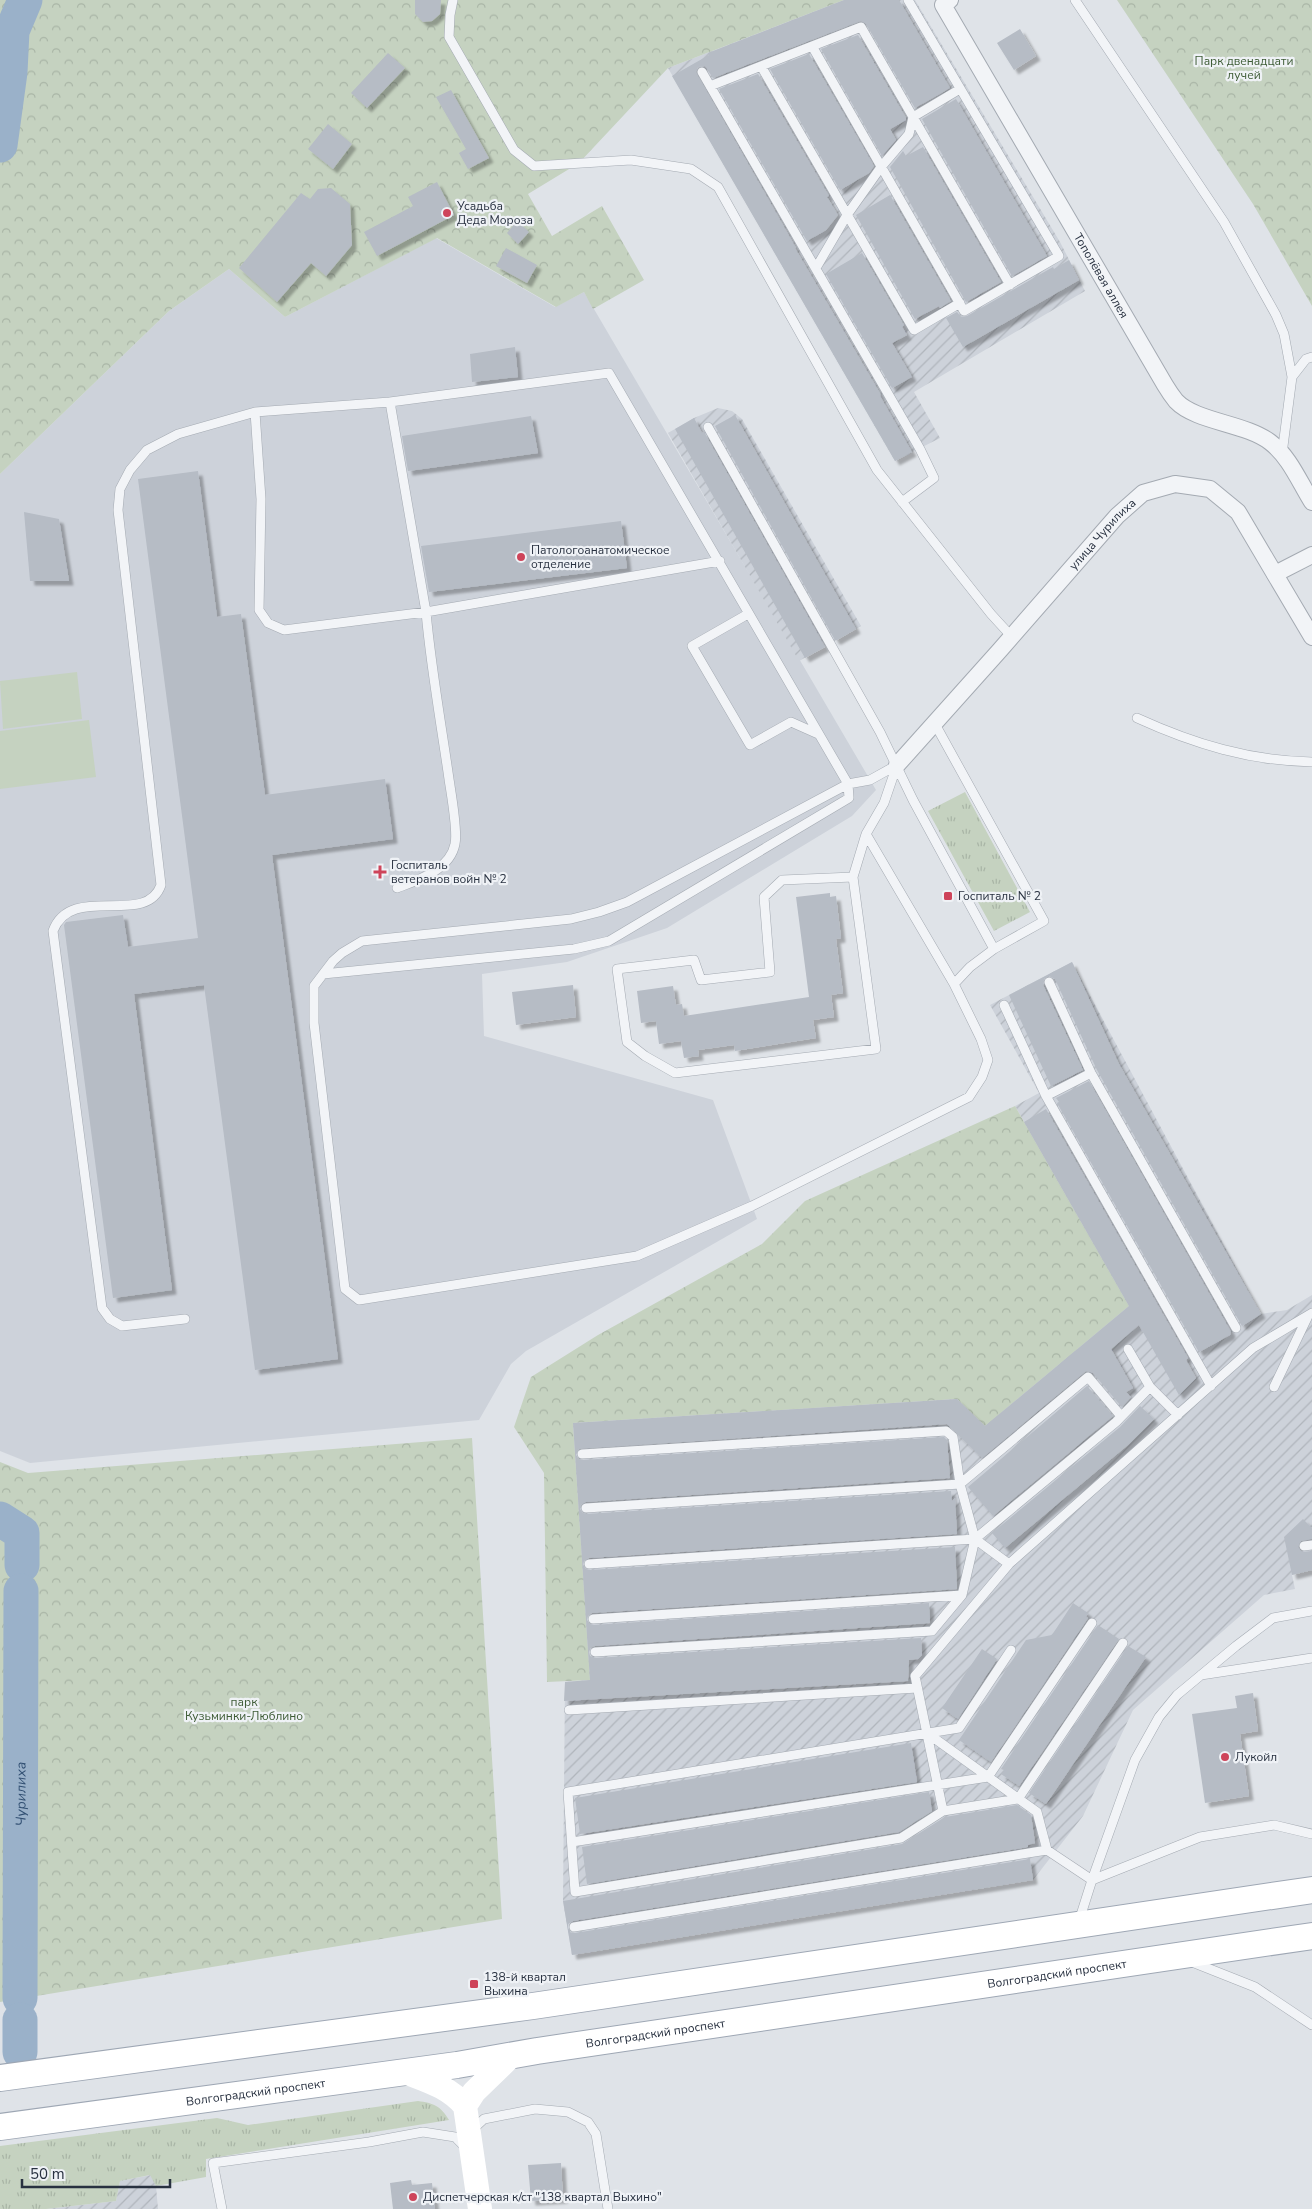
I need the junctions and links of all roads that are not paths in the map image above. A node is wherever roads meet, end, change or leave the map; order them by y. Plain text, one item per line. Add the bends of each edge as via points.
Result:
1 (453, 0) edge
2 (908, 0) edge
3 (950, 0) edge
4 (1075, 0) edge
5 (812, 46) junction
6 (761, 66) junction
7 (702, 72) dead end
8 (710, 86) junction
9 (960, 89) junction
10 (913, 117) junction
11 (881, 167) junction
12 (847, 215) junction
13 (816, 268) junction
14 (1010, 285) junction
15 (960, 303) junction
16 (1312, 357) edge
17 (1292, 377) junction
18 (390, 402) junction
19 (255, 412) junction
20 (708, 427) dead end
21 (1282, 454) junction
22 (902, 502) junction
23 (1312, 502) edge
24 (1312, 555) edge
25 (720, 562) junction
26 (1275, 574) junction
27 (426, 612) junction
28 (748, 614) junction
29 (1012, 637) junction
30 (1312, 637) edge
31 (1137, 718) dead end
32 (935, 724) junction
33 (818, 734) junction
34 (1312, 762) edge
35 (896, 765) junction
36 (848, 784) junction
37 (866, 834) junction
38 (853, 876) junction
39 (397, 888) dead end
40 (994, 949) junction
41 (323, 974) junction
42 (1049, 982) dead end
43 (954, 984) junction
44 (1004, 1005) dead end
45 (1091, 1072) junction
46 (1046, 1096) junction
47 (1310, 1314) edge
48 (186, 1319) dead end
49 (1236, 1328) dead end
50 (1128, 1349) dead end
51 (1211, 1386) junction
52 (1150, 1387) junction
53 (1274, 1387) dead end
54 (1178, 1415) junction
55 (1121, 1416) junction
56 (582, 1454) dead end
57 (960, 1484) junction
58 (586, 1508) dead end
59 (975, 1539) junction
60 (589, 1564) dead end
61 (1009, 1564) junction
62 (962, 1595) junction
63 (1312, 1611) edge
64 (593, 1619) dead end
65 (1092, 1622) dead end
66 (1123, 1643) dead end
67 (1011, 1650) dead end
68 (595, 1652) dead end
69 (1312, 1658) edge
70 (1201, 1675) junction
71 (917, 1688) junction
72 (569, 1710) dead end
73 (926, 1733) junction
74 (988, 1777) junction
75 (937, 1785) junction
76 (1018, 1798) junction
77 (942, 1811) junction
78 (1312, 1834) edge
79 (572, 1842) junction
80 (1047, 1850) junction
81 (1092, 1880) junction
82 (1312, 1890) edge
83 (1078, 1925) junction
84 (574, 1927) dead end
85 (1312, 1936) edge
86 (1178, 1956) junction
87 (1312, 2025) edge
88 (511, 2056) junction
89 (405, 2072) junction
90 (0, 2078) edge
91 (465, 2106) junction
92 (0, 2126) edge
93 (470, 2143) junction
94 (222, 2209) edge
95 (480, 2209) edge
96 (608, 2209) edge

1 - 22 lane via 449,37 514,150 534,166 631,160 691,169 718,187 877,470
2 - 9 lane
3 - 21 street, Тополёвая аллея via 943,5 1176,401 1187,409 1260,436
4 - 17 lane via 1224,222 1276,315 1284,334
5 - 6 lane
5 - 10 lane via 861,27
5 - 11 lane
6 - 8 lane
6 - 12 lane
7 - 8 lane
8 - 13 lane
9 - 10 lane
9 - 14 lane via 1058,256
10 - 11 lane via 910,134
10 - 14 lane
11 - 12 lane
11 - 15 lane
12 - 13 lane
12 - 15 lane via 914,330
13 - 22 lane via 934,478
14 - 15 lane via 964,311
16 - 17 lane via 1306,359
17 - 21 lane
18 - 19 lane
18 - 25 lane via 609,373
18 - 27 lane
19 - 27 lane via 261,498 259,610 268,623 284,630
19 - 48 lane via 178,434 148,450 130,470 120,489 118,510 161,885 144,903 75,908 61,918 53,931 102,1308 110,1319 122,1326
20 - 35 lane
21 - 23 street, Тополёвая аллея
22 - 29 lane
24 - 26 street
25 - 27 lane
25 - 28 lane
26 - 29 street, улица Чурилиха via 1238,512 1210,488 1175,484 1143,493 1116,516
26 - 30 street, улица Чурилиха
27 - 39 lane via 456,843 448,858 434,872
28 - 33 lane
28 - 33 lane via 692,646 750,745 791,722
29 - 32 street, улица Чурилиха
31 - 34 lane via 1202,745 1251,757
32 - 35 street, улица Чурилиха
32 - 40 lane via 1044,921
33 - 36 lane
35 - 36 lane via 870,780
35 - 37 lane via 884,803
35 - 40 lane
36 - 41 lane via 627,902 571,919 362,942 342,953
36 - 41 lane via 849,798 609,942 574,949
37 - 38 lane
37 - 43 lane
38 - 38 lane via 876,1049 675,1073 627,1042 617,969 694,960 700,980 770,972 764,898 782,880
40 - 43 lane
41 - 43 lane via 314,986 314,1023 345,1289 359,1300 637,1256 752,1206 969,1097 988,1060
42 - 45 lane
44 - 46 lane
45 - 46 lane
45 - 49 lane
46 - 51 lane
47 - 51 lane via 1253,1348
47 - 53 lane
50 - 52 lane
51 - 54 lane
52 - 54 lane
52 - 55 lane
54 - 61 lane
55 - 57 lane via 1088,1378
55 - 59 lane
56 - 57 lane via 946,1431 953,1437
57 - 58 lane
57 - 59 lane
59 - 60 lane
59 - 61 lane
59 - 62 lane
61 - 71 lane via 915,1676
62 - 64 lane
62 - 68 lane via 932,1631
63 - 70 lane via 1273,1618
65 - 74 lane
66 - 76 lane
67 - 73 lane via 959,1728
69 - 70 lane
70 - 81 lane via 1177,1695 1135,1760
71 - 72 lane
71 - 73 lane
73 - 74 lane
73 - 75 lane
73 - 79 lane via 568,1792
74 - 75 lane
74 - 76 lane
75 - 77 lane
75 - 79 lane
76 - 77 lane
76 - 80 lane via 1037,1812
77 - 79 lane via 901,1838 575,1892
78 - 81 lane via 1274,1825 1200,1837
80 - 81 lane
80 - 84 lane
81 - 83 lane
82 - 83 main road
83 - 90 main road via 542,2004
85 - 86 main road, Волгоградский проспект
86 - 87 lane via 1255,1987
86 - 88 main road, Волгоградский проспект
88 - 89 main road, Волгоградский проспект
88 - 91 street via 474,2092
89 - 91 street via 441,2086 456,2095
89 - 92 main road, Волгоградский проспект
91 - 93 street
93 - 94 lane via 423,2132 213,2163
93 - 95 street
93 - 96 lane via 484,2119 535,2109 568,2112 588,2122 596,2134

